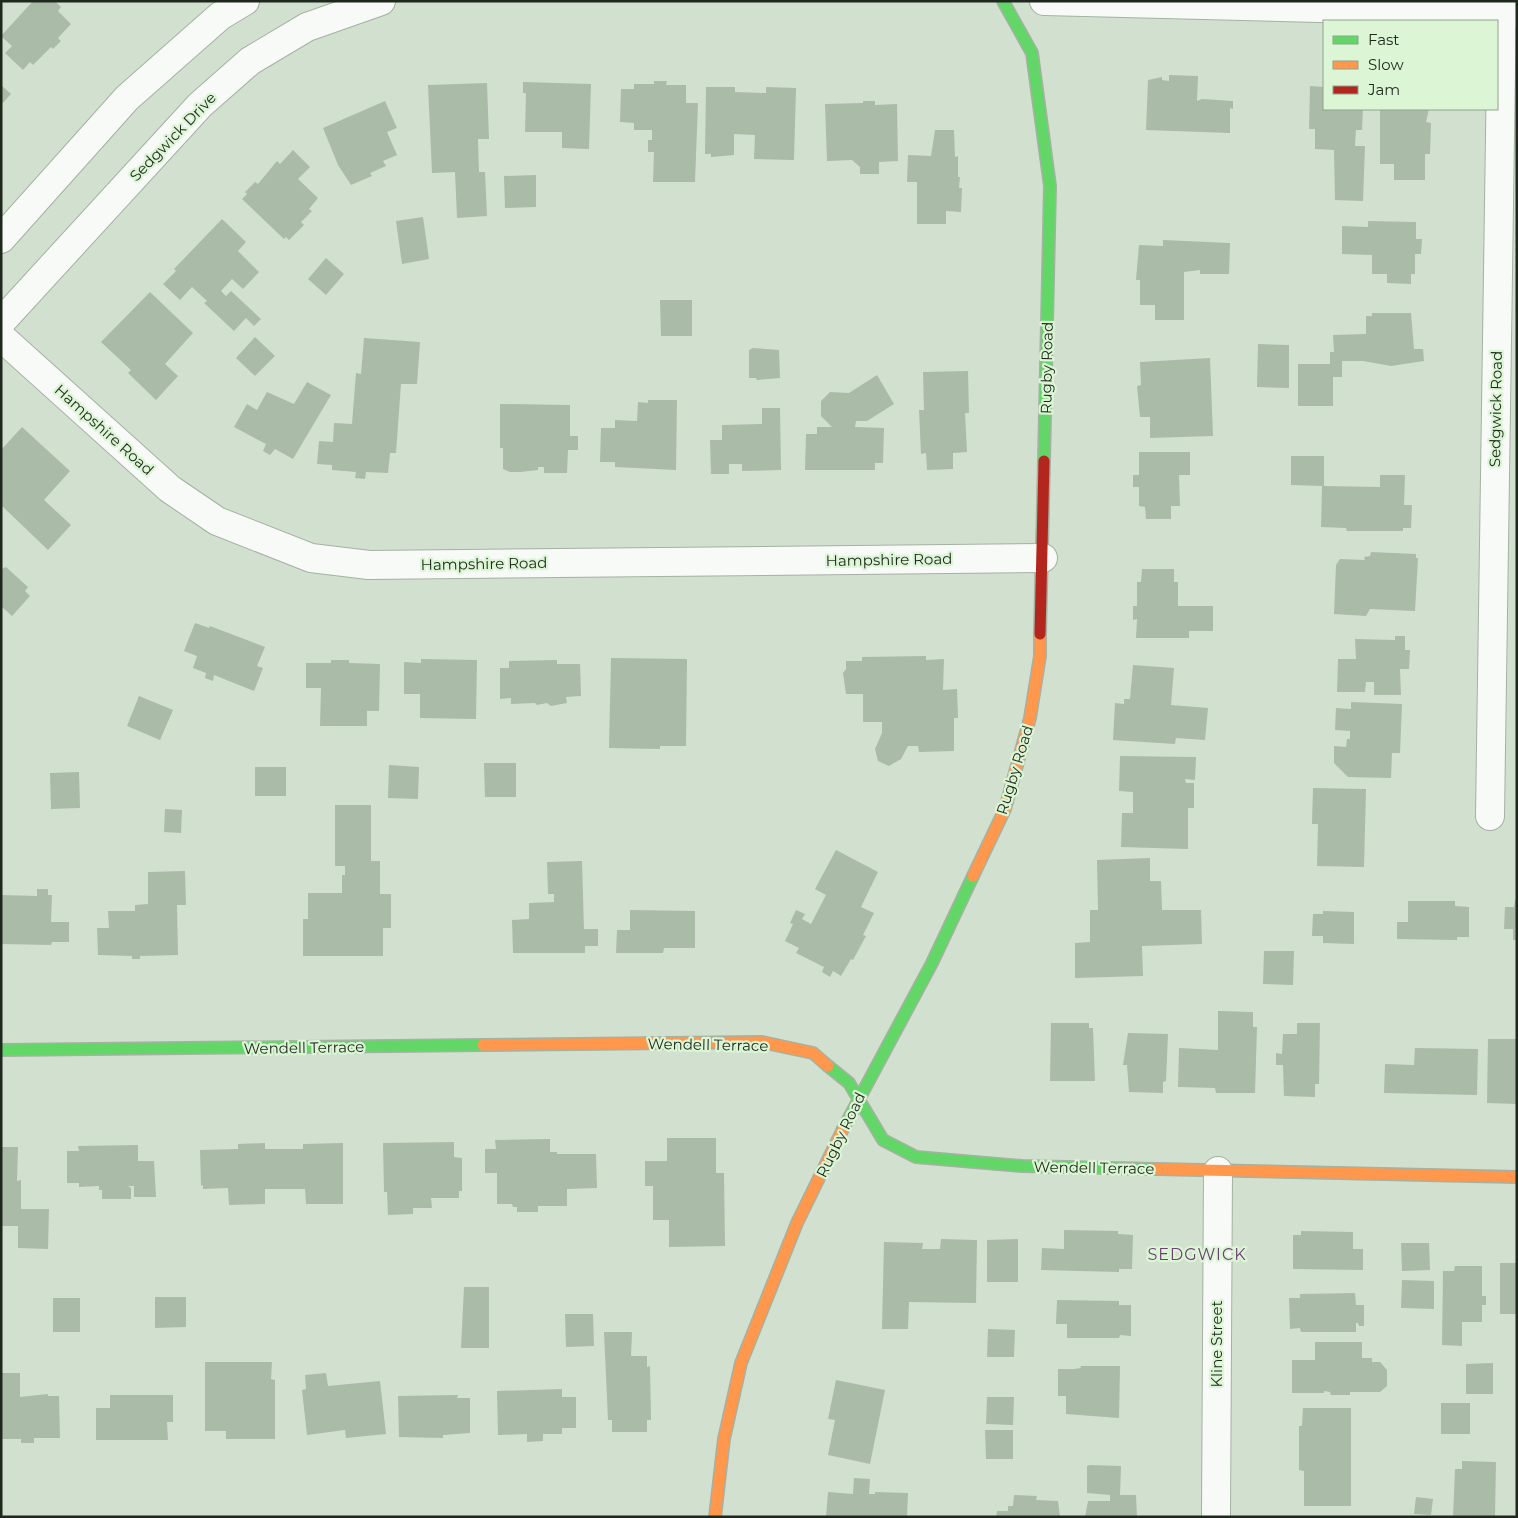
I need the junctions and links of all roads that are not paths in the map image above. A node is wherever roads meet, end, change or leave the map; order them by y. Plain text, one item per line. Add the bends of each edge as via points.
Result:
1 (245, 1) edge
2 (381, 1) edge
3 (1003, 1) edge
4 (1044, 1) edge
5 (1507, 9) edge
6 (1, 239) edge
7 (1, 322) edge
8 (1, 336) edge
9 (1043, 558) junction
10 (1490, 816) dead end
11 (1, 1050) edge
12 (859, 1097) junction
13 (1218, 1171) junction
14 (1517, 1177) edge
15 (715, 1517) edge
16 (1216, 1517) edge

1 - 6 street via 220,16 127,98
2 - 7 street, Sedgwick Drive via 307,26 250,62 200,105
3 - 9 street, Rugby Road via 1032,53 1050,186
4 - 5 street
5 - 10 street, Sedgwick Road
8 - 9 street, Hampshire Road via 170,489 217,520 311,558 369,565
9 - 12 street, Rugby Road via 1038,665 1030,718 1005,809 932,963
11 - 12 street, Wendell Terrace via 762,1042 813,1053 849,1083
12 - 13 street, Wendell Terrace via 883,1140 916,1158 1022,1166
12 - 15 street, Rugby Road via 797,1222 741,1363 724,1439
13 - 14 street, Wendell Terrace
13 - 16 street, Kline Street

